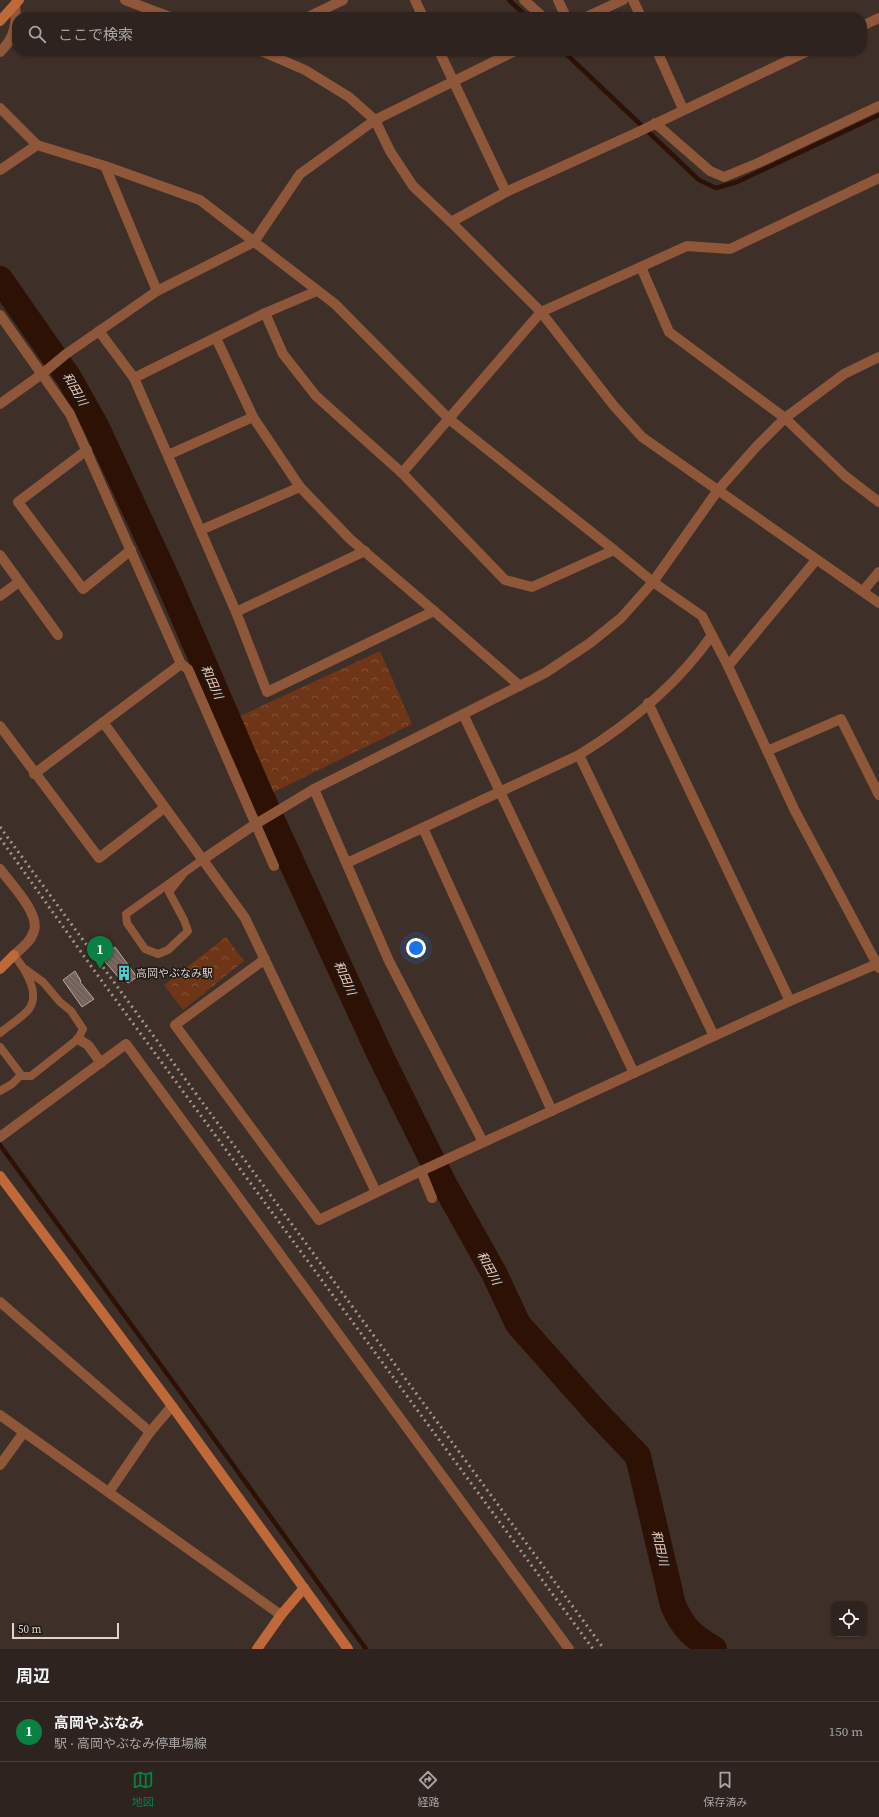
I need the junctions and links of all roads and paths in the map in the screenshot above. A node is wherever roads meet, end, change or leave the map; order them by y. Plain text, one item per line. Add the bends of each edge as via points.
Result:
1 (125, 0) edge
2 (155, 0) edge
3 (343, 0) edge
4 (414, 0) edge
5 (524, 0) edge
6 (558, 0) edge
7 (622, 0) edge
8 (634, 0) edge
9 (17, 2) edge
10 (152, 10) junction
11 (157, 12) edge
12 (318, 12) edge
13 (420, 12) edge
14 (537, 12) edge
15 (564, 12) edge
16 (597, 12) edge
17 (639, 12) edge
18 (879, 18) edge
19 (0, 21) edge
20 (867, 24) edge
21 (12, 34) edge
22 (0, 52) edge
23 (273, 56) edge
24 (442, 56) edge
25 (505, 56) edge
26 (659, 56) edge
27 (797, 56) edge
28 (454, 81) junction
29 (879, 106) edge
30 (0, 108) edge
31 (683, 109) junction
32 (375, 120) junction
33 (655, 123) junction
34 (37, 145) junction
35 (105, 166) junction
36 (0, 170) edge
37 (879, 178) edge
38 (506, 192) junction
39 (451, 222) junction
40 (254, 242) junction
41 (641, 267) junction
42 (157, 291) junction
43 (317, 291) junction
44 (541, 312) junction
45 (265, 313) junction
46 (0, 315) edge
47 (99, 331) junction
48 (216, 338) junction
49 (879, 357) edge
50 (42, 374) junction
51 (134, 378) junction
52 (0, 404) edge
53 (254, 417) junction
54 (449, 418) junction
55 (785, 418) junction
56 (87, 450) junction
57 (168, 455) junction
58 (402, 473) junction
59 (300, 487) junction
60 (718, 490) junction
61 (879, 502) edge
62 (201, 530) junction
63 (131, 550) junction
64 (614, 550) junction
65 (364, 551) junction
66 (0, 555) edge
67 (816, 560) junction
68 (879, 572) edge
69 (19, 582) junction
70 (653, 582) junction
71 (863, 591) junction
72 (0, 596) edge
73 (879, 603) edge
74 (236, 612) junction
75 (434, 612) junction
76 (58, 635) dead end
77 (712, 635) junction
78 (181, 664) junction
79 (728, 666) junction
80 (520, 686) junction
81 (648, 703) junction
82 (463, 714) junction
83 (103, 722) junction
84 (0, 726) edge
85 (767, 751) junction
86 (579, 755) junction
87 (34, 774) junction
88 (314, 789) junction
89 (501, 791) junction
90 (879, 794) edge
91 (164, 808) junction
92 (256, 824) junction
93 (422, 828) junction
94 (202, 860) junction
95 (346, 864) junction
96 (274, 866) dead end
97 (0, 869) edge
98 (184, 873) junction
99 (14, 955) junction
100 (265, 959) junction
101 (878, 965) edge
102 (0, 969) edge
103 (25, 969) junction
104 (790, 1001) junction
105 (0, 1033) edge
106 (714, 1036) junction
107 (78, 1039) junction
108 (0, 1047) edge
109 (101, 1063) junction
110 (634, 1073) junction
111 (21, 1075) junction
112 (0, 1091) edge
113 (552, 1111) junction
114 (2, 1136) edge
115 (483, 1142) junction
116 (421, 1171) junction
117 (0, 1176) edge
118 (376, 1192) junction
119 (432, 1198) dead end
120 (0, 1302) edge
121 (172, 1406) junction
122 (0, 1416) edge
123 (24, 1432) junction
124 (150, 1432) junction
125 (0, 1466) edge
126 (109, 1492) junction
127 (304, 1588) junction
128 (281, 1615) junction
129 (257, 1649) edge
130 (348, 1649) edge
131 (569, 1649) edge

1 - 10 street
2 - 10 street
3 - 12 street
4 - 13 street
5 - 14 street
6 - 15 street
7 - 16 street
8 - 17 street
9 - 19 street
10 - 11 street
18 - 20 street
21 - 22 street via 8,44
23 - 32 street via 305,70 349,97
24 - 28 street
25 - 28 street
26 - 31 street
27 - 31 street
28 - 32 street
28 - 38 street
29 - 33 street via 758,163 724,176 710,171
30 - 34 street
31 - 33 street
32 - 39 street via 390,151 413,186
32 - 40 street via 300,174
33 - 38 street
34 - 35 street
34 - 36 street
35 - 40 street via 200,200
35 - 42 street
37 - 41 street via 730,249 688,246
38 - 39 street
39 - 44 street
40 - 42 street
40 - 43 street
41 - 44 street
41 - 55 street via 669,332
42 - 47 street
43 - 45 street
43 - 54 street via 335,304
44 - 54 street
44 - 60 street via 614,406 642,437
45 - 48 street
45 - 58 street via 284,354 316,396
46 - 50 street
47 - 50 street
47 - 51 street
48 - 51 street
48 - 53 street
49 - 55 street via 844,374
50 - 52 street
50 - 56 street via 70,414
51 - 57 street
53 - 57 street
53 - 59 street
54 - 58 street
54 - 64 street
55 - 60 street
55 - 61 street via 844,476
56 - 63 street
56 - 63 street via 18,502 83,589
57 - 62 street
58 - 64 street via 504,580 532,588
59 - 62 street
59 - 65 street
60 - 67 street
60 - 70 street
62 - 74 street
63 - 78 street
64 - 70 street
65 - 74 street
65 - 75 street
66 - 69 street
67 - 71 street
67 - 79 street
68 - 71 street
69 - 72 street
69 - 76 street
70 - 77 street via 702,616
70 - 80 street via 621,618 590,643 545,673
71 - 73 street
74 - 75 street via 267,692
75 - 80 street
77 - 79 street
77 - 81 street via 680,675
78 - 83 street
78 - 92 street via 188,668
79 - 85 street
80 - 82 street
81 - 86 street via 624,725
81 - 104 street
82 - 88 street
82 - 89 street
83 - 87 street
83 - 91 street
84 - 87 street
85 - 90 street via 842,719
85 - 101 street via 794,809
86 - 89 street
86 - 106 street
87 - 91 street via 99,858
88 - 92 street
88 - 95 street
89 - 93 street
89 - 110 street
91 - 94 street
92 - 94 street
92 - 96 street
93 - 95 street
93 - 113 street
94 - 98 lane
94 - 100 street via 245,918
95 - 115 street via 389,961
97 - 99 street via 35,919 35,930 29,941
98 - 98 lane via 169,892 180,908 188,932 168,950 158,954 146,949 127,923 126,914
99 - 102 street
99 - 103 lane
100 - 118 street
100 - 118 street via 175,1025 319,1220
101 - 104 street
103 - 105 lane via 33,996 30,1008
103 - 107 lane via 43,982 71,1011 83,1029
104 - 106 street
106 - 110 street
107 - 109 street via 88,1045
107 - 111 lane via 31,1076
108 - 111 lane
109 - 114 street
109 - 131 street via 126,1044
110 - 113 street
111 - 112 lane
113 - 115 street
115 - 116 street
116 - 118 street
116 - 119 street
117 - 121 street
120 - 124 street
121 - 124 street
121 - 127 street
122 - 123 street
123 - 125 street
123 - 126 street
124 - 126 street
126 - 128 street
127 - 128 street
127 - 130 street
128 - 129 street

